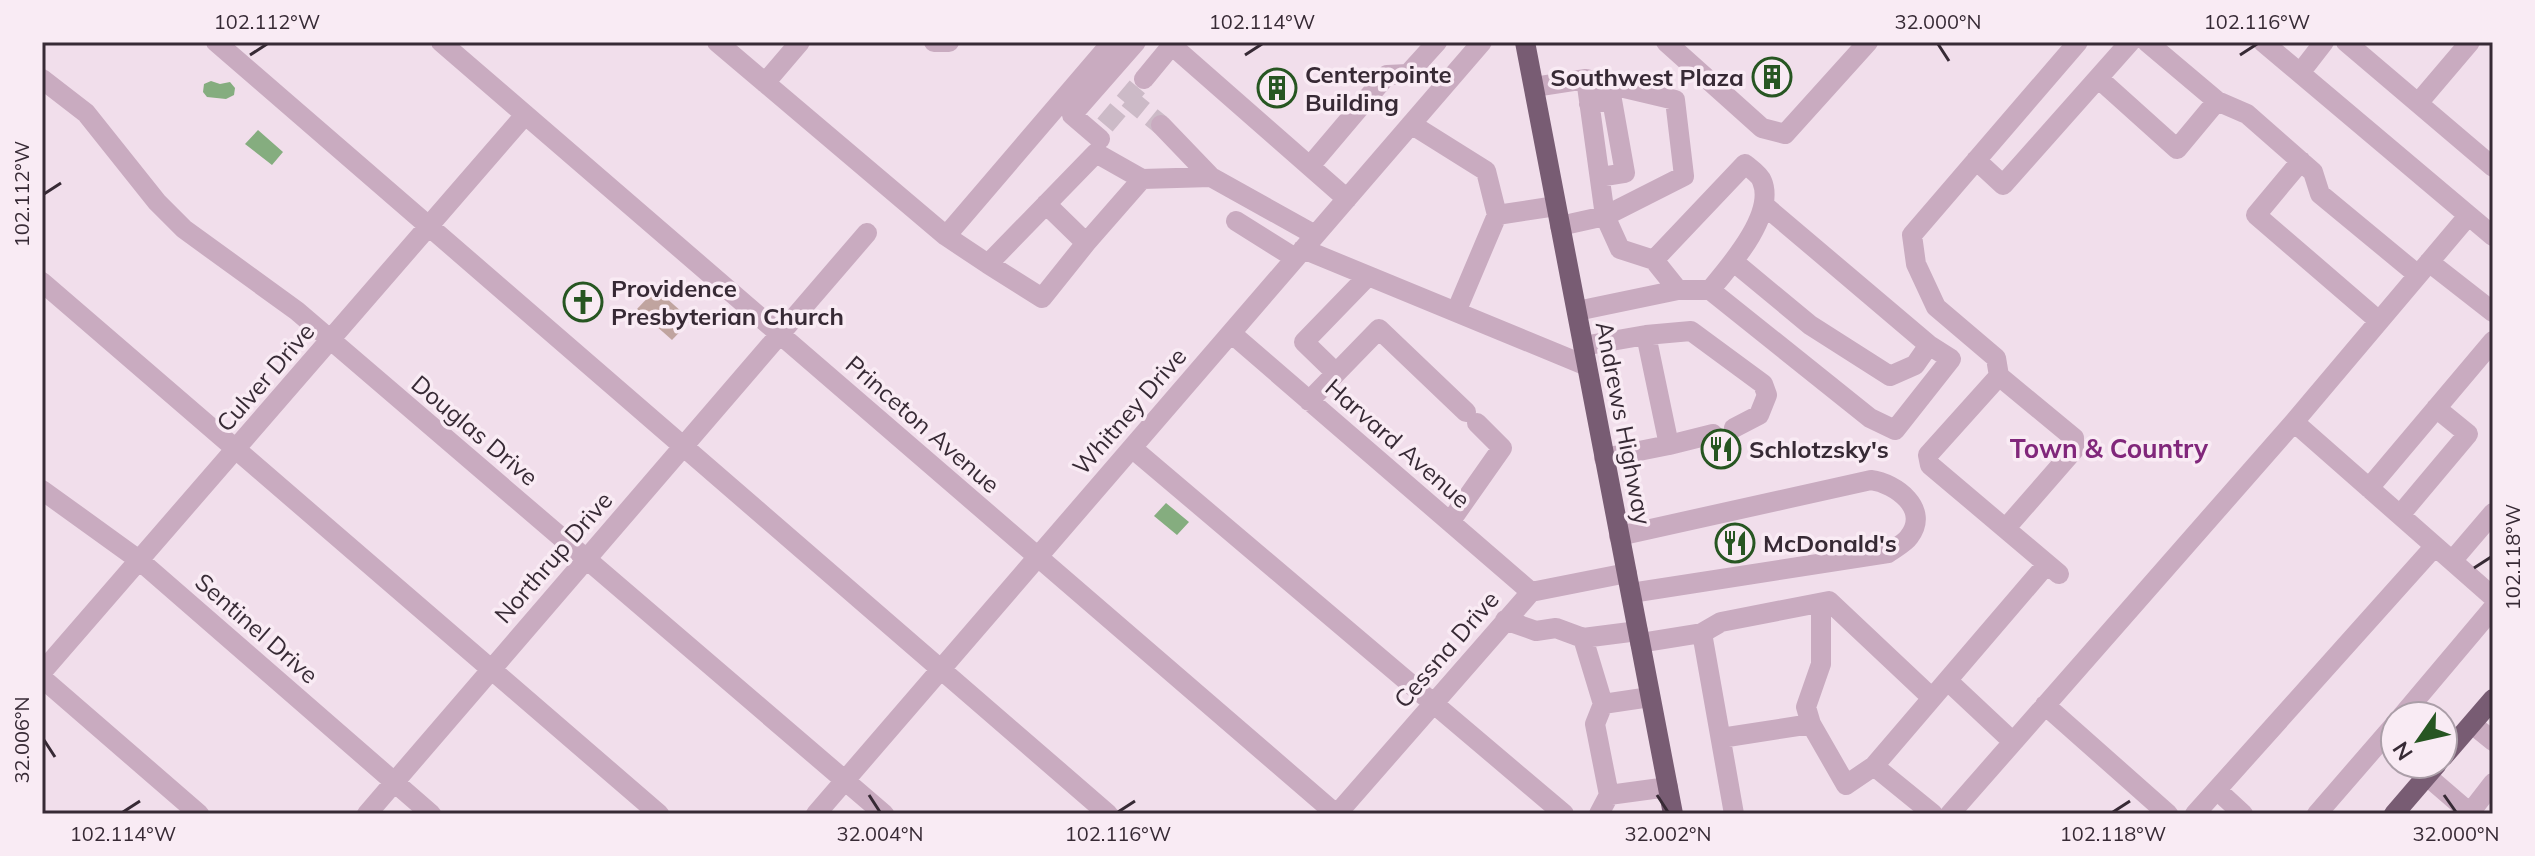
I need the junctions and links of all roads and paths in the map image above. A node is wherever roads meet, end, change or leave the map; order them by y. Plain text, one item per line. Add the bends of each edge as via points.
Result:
1 (216, 42) edge
2 (441, 42) edge
3 (717, 42) edge
4 (800, 42) edge
5 (934, 42) edge
6 (949, 42) edge
7 (1112, 42) edge
8 (1136, 42) edge
9 (1437, 42) edge
10 (1482, 42) edge
11 (1525, 42) edge
12 (1666, 42) edge
13 (1868, 42) edge
14 (2078, 42) edge
15 (2130, 42) edge
16 (2147, 42) edge
17 (2263, 42) edge
18 (2324, 42) edge
19 (2346, 42) edge
20 (2470, 42) edge
21 (1170, 44) edge
22 (2300, 73) junction
23 (2098, 78) junction
24 (42, 79) edge
25 (1144, 79) tunnel mouth
26 (1586, 79) junction
27 (765, 83) junction
28 (1534, 87) junction
29 (2217, 101) junction
30 (2419, 102) junction
31 (525, 115) junction
32 (1411, 124) junction
33 (1161, 125) tunnel mouth
34 (1100, 139) junction
35 (1976, 160) junction
36 (2301, 161) junction
37 (1310, 166) junction
38 (2493, 167) edge
39 (1211, 177) junction
40 (1142, 179) junction
41 (1347, 199) junction
42 (1046, 204) junction
43 (1765, 206) junction
44 (1497, 215) junction
45 (1558, 216) junction
46 (1605, 216) junction
47 (2468, 216) junction
48 (1236, 221) dead end
49 (430, 227) junction
50 (2490, 228) edge
51 (867, 233) dead end
52 (946, 236) junction
53 (1086, 243) junction
54 (1305, 248) junction
55 (1654, 260) junction
56 (1734, 262) junction
57 (988, 264) junction
58 (2424, 268) junction
59 (1368, 276) junction
60 (42, 282) edge
61 (1678, 290) junction
62 (1710, 290) junction
63 (1577, 311) junction
64 (1456, 312) junction
65 (2493, 312) edge
66 (2379, 321) junction
67 (1231, 333) junction
68 (780, 335) junction
69 (1646, 335) junction
70 (2493, 341) edge
71 (331, 342) junction
72 (1929, 345) junction
73 (1585, 356) junction
74 (1336, 373) junction
75 (1999, 376) junction
76 (1309, 401) junction
77 (2436, 408) junction
78 (2294, 422) junction
79 (1734, 428) dead end
80 (1713, 434) dead end
81 (1669, 445) junction
82 (684, 446) junction
83 (1132, 448) junction
84 (237, 449) junction
85 (1604, 458) junction
86 (2369, 488) junction
87 (42, 490) edge
88 (2493, 513) edge
89 (2400, 515) junction
90 (1450, 522) junction
91 (2006, 528) junction
92 (1619, 536) junction
93 (2435, 546) junction
94 (587, 558) junction
95 (1038, 558) junction
96 (139, 560) junction
97 (2452, 561) junction
98 (1629, 583) junction
99 (1531, 592) junction
100 (2493, 597) edge
101 (1821, 603) junction
102 (2493, 608) edge
103 (1505, 620) junction
104 (1702, 633) junction
105 (1639, 637) junction
106 (1583, 638) junction
107 (492, 668) junction
108 (941, 669) junction
109 (42, 675) edge
110 (1948, 681) junction
111 (1650, 697) junction
112 (1932, 698) junction
113 (2493, 699) edge
114 (2415, 700) edge
115 (1434, 703) junction
116 (1603, 704) junction
117 (2045, 705) junction
118 (1811, 724) junction
119 (2472, 724) junction
120 (1721, 738) junction
121 (2459, 739) edge
122 (2012, 741) junction
123 (2493, 741) edge
124 (2379, 742) edge
125 (1874, 766) junction
126 (845, 780) junction
127 (2424, 780) edge
128 (2440, 780) edge
129 (394, 782) junction
130 (2493, 783) edge
131 (1668, 787) junction
132 (2217, 790) junction
133 (1609, 795) junction
134 (2399, 812) edge
135 (199, 814) edge
136 (367, 814) edge
137 (431, 814) edge
138 (659, 814) edge
139 (816, 814) edge
140 (884, 814) edge
141 (1108, 814) edge
142 (1337, 814) edge
143 (1564, 814) edge
144 (1599, 814) edge
145 (1673, 814) edge
146 (1733, 814) edge
147 (1933, 814) edge
148 (1950, 814) edge
149 (2168, 814) edge
150 (2195, 814) edge
151 (2243, 814) edge
152 (2317, 814) edge
153 (2469, 814) edge

1 - 49 street
2 - 31 street, Princeton Avenue
3 - 27 street
4 - 27 street
5 - 6 street
7 - 52 street
8 - 34 street via 1072,115
9 - 37 street via 1408,74 1387,75
10 - 32 street, Whitney Drive
11 - 28 main road, Andrews Highway
12 - 13 street via 1762,128 1785,134
14 - 35 street
15 - 23 street
16 - 29 street
17 - 22 street
18 - 22 street
19 - 30 street
20 - 30 street
21 - 25 street
21 - 37 street
22 - 47 street
23 - 29 street via 2177,149
23 - 35 street via 2003,185
24 - 71 street, Douglas Drive via 86,113 184,229
26 - 28 street
26 - 46 street
26 - 46 street via 1675,100 1684,176
27 - 52 street
28 - 45 main road, Andrews Highway
29 - 36 street via 2247,114
30 - 38 street
31 - 49 street, Culver Drive
31 - 68 street, Princeton Avenue
32 - 41 street, Whitney Drive
32 - 44 street via 1486,171
33 - 39 street
34 - 40 street
34 - 42 street
35 - 75 street via 1912,235 1916,264 1936,307 1996,358
36 - 58 street via 2313,172 2320,194
36 - 66 street via 2256,215
37 - 41 street
39 - 40 street
39 - 54 street
40 - 53 street
41 - 54 street, Whitney Drive
42 - 53 street
42 - 57 street
43 - 55 street via 1762,180 1745,164
43 - 56 street
43 - 72 street
44 - 45 street
44 - 64 street
45 - 46 street
45 - 63 main road, Andrews Highway
46 - 55 street via 1620,249
47 - 50 street
47 - 58 street
48 - 54 street
49 - 71 street, Culver Drive
49 - 82 street
51 - 68 street, Northrup Drive
52 - 57 street
53 - 57 street via 1042,298
54 - 59 street
54 - 67 street, Whitney Drive
55 - 61 street
56 - 62 street
56 - 72 street via 1810,325 1890,376 1915,365
58 - 65 street
58 - 66 street
59 - 64 street
59 - 74 street via 1304,342
60 - 84 street
61 - 62 street
61 - 63 street
62 - 72 street via 1870,418 1895,430 1951,359
63 - 73 main road, Andrews Highway
64 - 73 street
66 - 78 street
67 - 76 street, Harvard Avenue
67 - 83 street, Whitney Drive
68 - 82 street, Northrup Drive
68 - 95 street, Princeton Avenue
69 - 73 street
69 - 79 street via 1691,331 1763,384 1767,395 1759,415
69 - 81 street
70 - 77 street
71 - 84 street, Culver Drive
71 - 94 street, Douglas Drive
73 - 85 main road, Andrews Highway
74 - 76 street
74 - 90 street via 1379,329 1502,448
75 - 91 street via 2074,438 2074,450
75 - 91 street via 1928,455 1930,465
76 - 90 street, Harvard Avenue
77 - 86 street
77 - 89 street via 2468,434
78 - 86 street
78 - 117 street
80 - 81 street
81 - 85 street
82 - 94 street, Northrup Drive
82 - 108 street
83 - 95 street, Whitney Drive
83 - 115 street
84 - 96 street, Culver Drive
84 - 107 street
85 - 92 main road, Andrews Highway
86 - 89 street
87 - 96 street, Sentinel Drive
88 - 97 street
89 - 93 street
90 - 99 street, Harvard Avenue
91 - 110 street via 2053,569
92 - 98 main road, Andrews Highway
92 - 98 street, Cessna Drive via 1871,480 1902,490 1916,522 1909,538 1888,553
93 - 97 street
93 - 132 street
94 - 107 street, Northrup Drive
94 - 126 street, Douglas Drive
95 - 108 street, Whitney Drive
95 - 142 street, Princeton Avenue
96 - 109 street, Culver Drive
96 - 129 street, Sentinel Drive
97 - 100 street
98 - 99 street, Cessna Drive
98 - 105 main road, Andrews Highway
99 - 103 street, Cessna Drive
101 - 104 street via 1721,622
101 - 112 street via 1829,601
101 - 118 street via 1821,664 1806,707
102 - 114 street
103 - 106 street
103 - 115 street, Cessna Drive
104 - 105 street
104 - 120 street
105 - 106 street
105 - 111 main road, Andrews Highway
106 - 116 street
107 - 129 street, Northrup Drive
107 - 138 street
108 - 126 street, Whitney Drive
108 - 141 street
109 - 135 street
110 - 112 street
110 - 122 street
111 - 116 street
111 - 131 main road, Andrews Highway
112 - 125 street
113 - 119 main road
115 - 142 street, Cessna Drive
115 - 143 street
116 - 133 street via 1595,724
117 - 122 street
117 - 149 street
118 - 120 street
118 - 125 street via 1846,785
119 - 121 main road
119 - 123 street
120 - 146 street
122 - 148 street
124 - 152 street
125 - 147 street
126 - 139 street, Whitney Drive
126 - 140 street, Douglas Drive
127 - 134 main road
128 - 153 street
129 - 136 street, Northrup Drive
129 - 137 street, Sentinel Drive
130 - 153 street
131 - 133 street
131 - 145 main road, Andrews Highway
132 - 150 street
132 - 151 street
133 - 144 street

